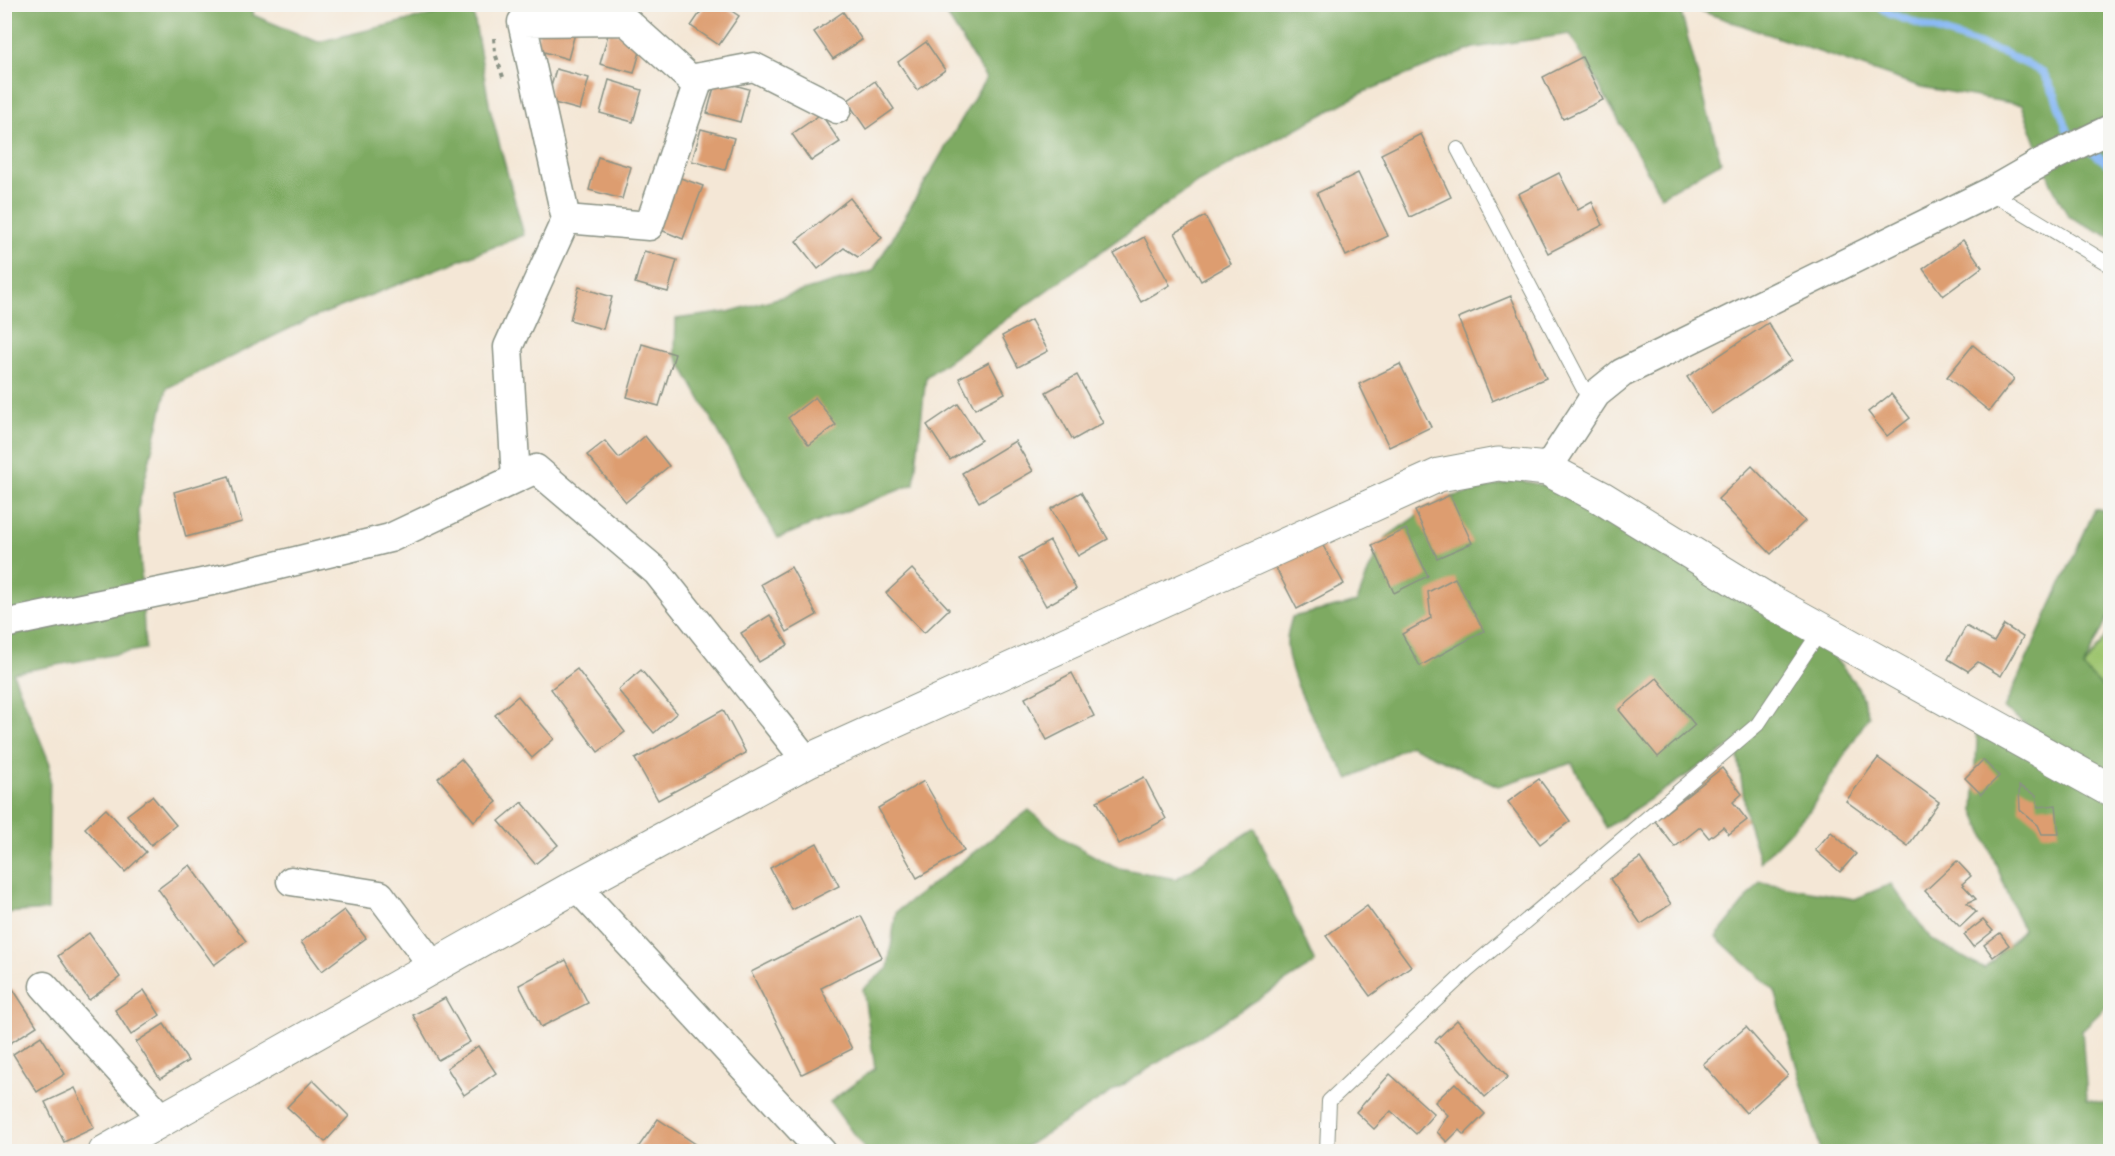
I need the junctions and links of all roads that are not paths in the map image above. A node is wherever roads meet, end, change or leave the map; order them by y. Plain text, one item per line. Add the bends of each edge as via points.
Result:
1 (690, 79) junction
2 (837, 109) dead end
3 (2110, 129) edge
4 (1458, 149) dead end
5 (1990, 192) junction
6 (566, 219) junction
7 (2110, 265) edge
8 (1591, 403) junction
9 (1547, 469) junction
10 (516, 478) junction
11 (4, 624) edge
12 (1821, 630) junction
13 (807, 761) junction
14 (2110, 790) edge
15 (291, 881) dead end
16 (576, 886) junction
17 (434, 967) junction
18 (44, 986) dead end
19 (163, 1119) junction
20 (815, 1149) edge
21 (105, 1152) edge
22 (1327, 1152) edge

1 - 2 street via 754,67
1 - 6 street via 697,85 649,226
1 - 6 street via 626,21 522,22
3 - 5 street
4 - 8 lane
5 - 7 lane
5 - 8 street via 1622,373
6 - 10 street via 508,346
8 - 9 street
9 - 12 street
9 - 13 street via 1498,465 1439,475
10 - 11 street via 390,538 226,578
10 - 13 street via 536,469 657,572
12 - 14 street
12 - 22 lane via 1758,724 1467,971 1329,1101
13 - 16 street
15 - 17 street via 380,895
16 - 17 street
16 - 20 street
17 - 19 street
18 - 19 street
19 - 21 street

